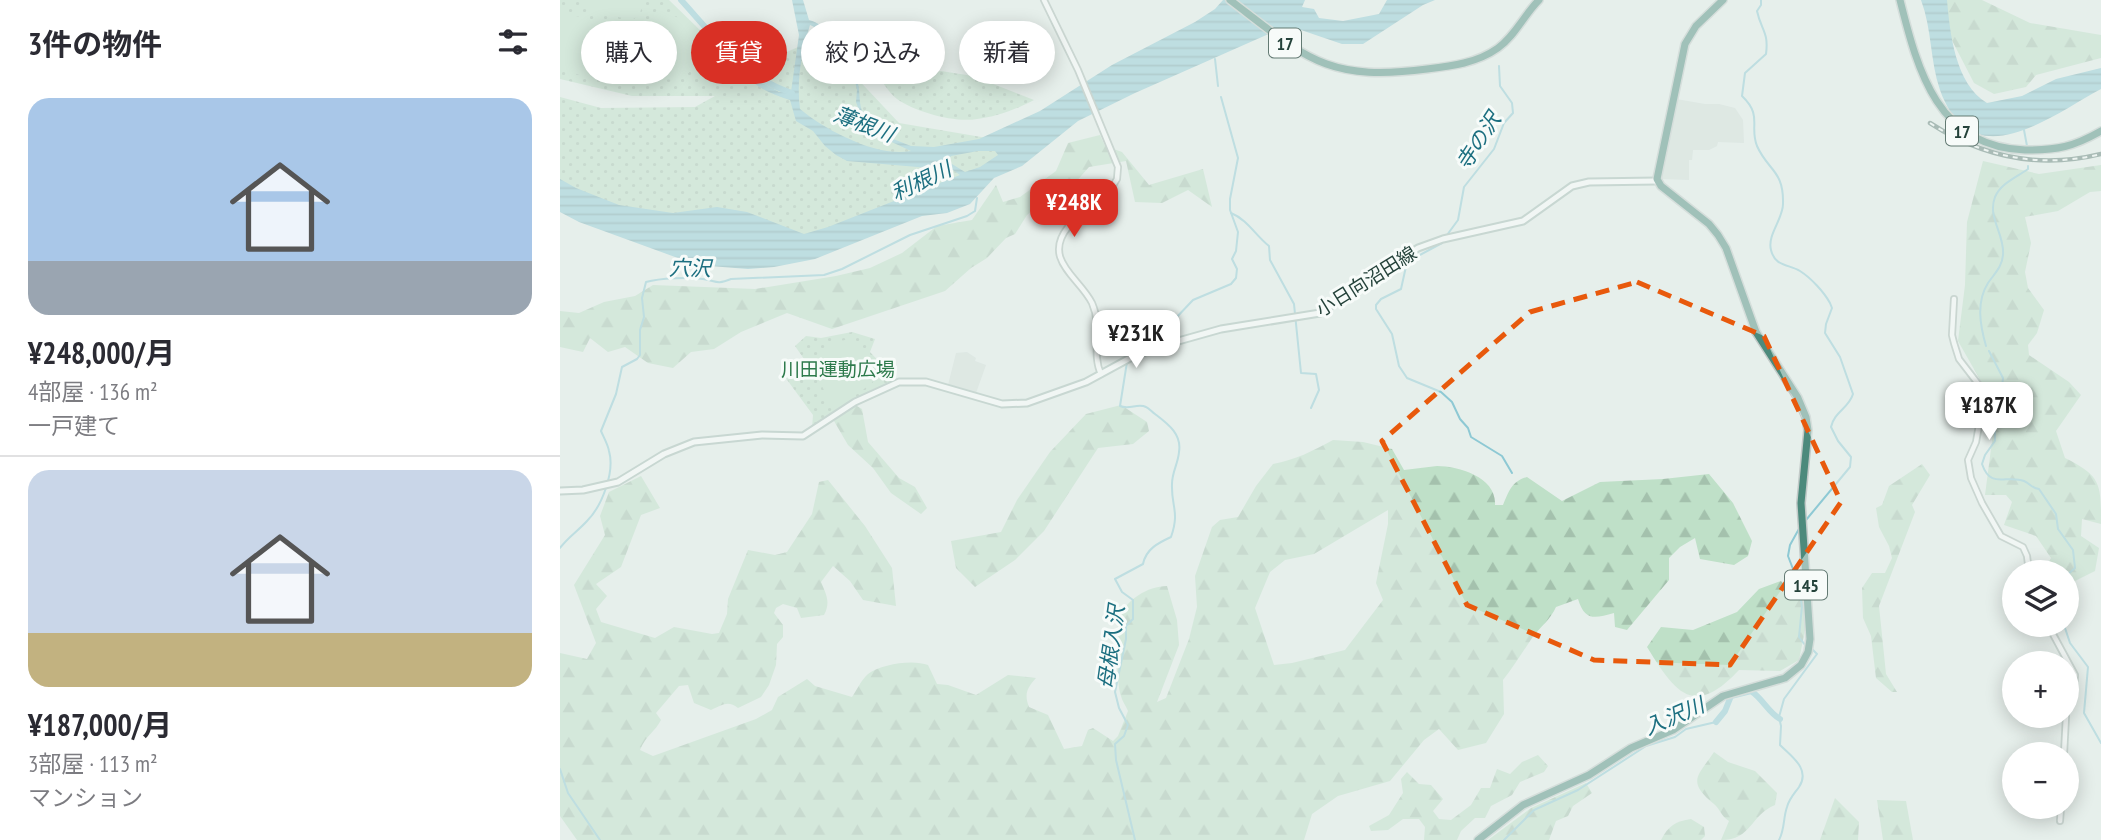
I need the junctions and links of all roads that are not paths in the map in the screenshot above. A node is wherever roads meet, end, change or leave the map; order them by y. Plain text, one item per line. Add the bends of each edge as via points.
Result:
1 (1044, 0) edge
2 (1230, 0) edge
3 (1539, 0) edge
4 (1723, 0) edge
5 (1900, 0) edge
6 (2101, 131) edge
7 (1657, 181) junction
8 (1954, 299) dead end
9 (1101, 374) junction
10 (560, 491) edge
11 (2028, 560) edge
12 (1478, 840) edge

1 - 9 street via 1117,162 1114,186 1068,227 1058,247 1066,270 1097,317
2 - 3 highway, 17 via 1298,52 1321,63 1390,74 1475,61 1503,44
4 - 7 highway via 1685,44
5 - 6 highway, 17 via 1930,85 1945,114 1966,134 1996,147 2043,150 2073,146
7 - 9 main road, 小日向沼田線 via 1572,186 1518,223 1418,248 1320,313 1180,340
7 - 12 highway, 145 via 1718,234 1756,332 1806,418 1801,503 1808,652 1785,678 1723,696 1673,730 1523,805
8 - 11 street via 1954,343 1984,397 1968,460 1971,478 2001,537 2023,547
9 - 10 main road, 小日向沼田線 via 1021,405 926,382 899,382 855,402 803,436 694,442 609,485

